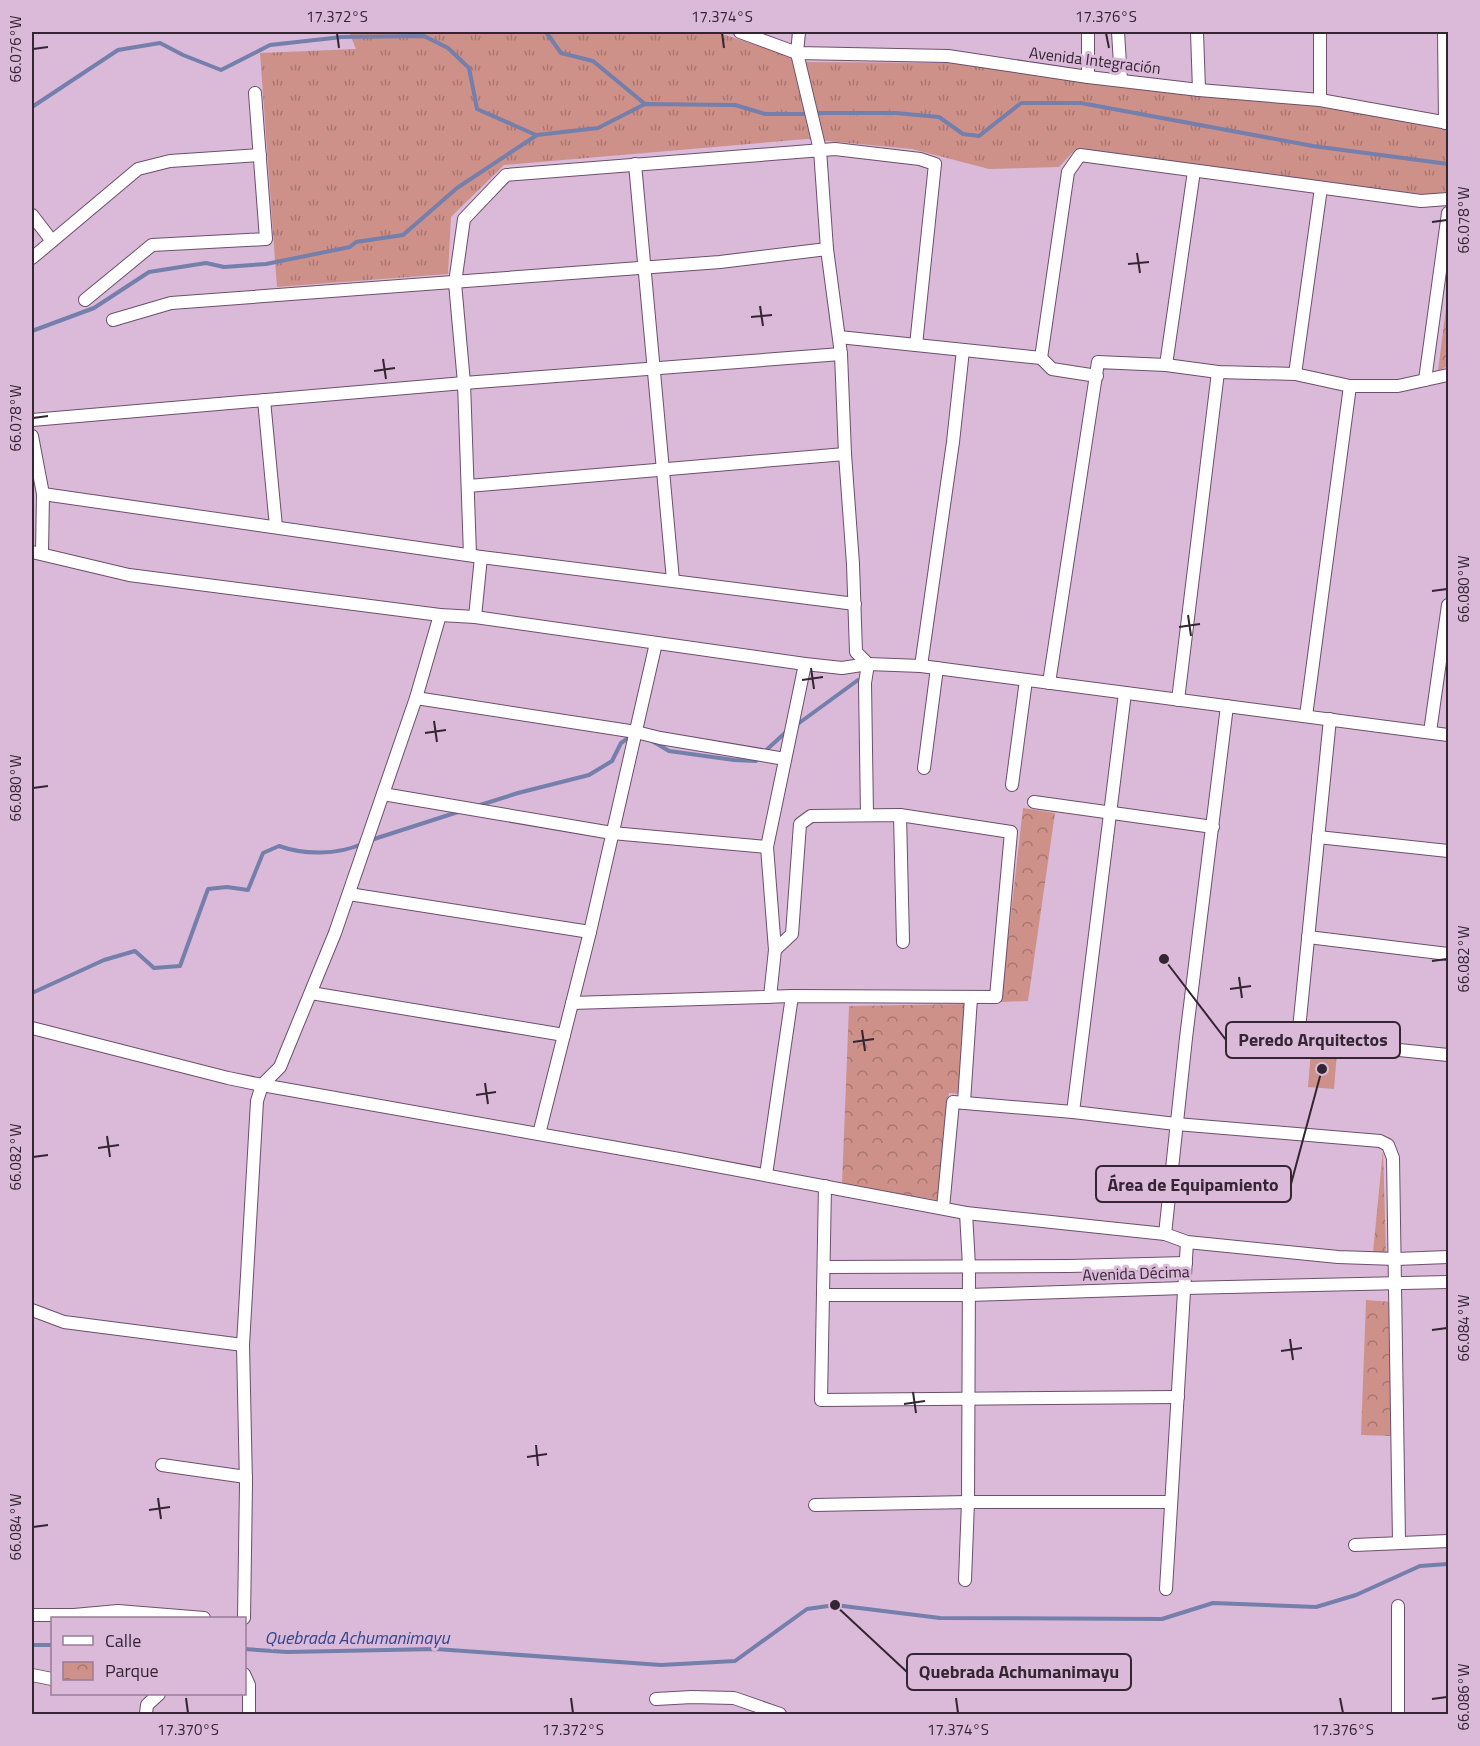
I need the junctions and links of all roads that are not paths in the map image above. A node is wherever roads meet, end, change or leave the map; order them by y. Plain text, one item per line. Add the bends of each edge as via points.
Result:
1 (740, 32) edge
2 (799, 32) edge
3 (1088, 32) edge
4 (1118, 32) edge
5 (1197, 32) edge
6 (1320, 32) edge
7 (1444, 32) edge
8 (797, 53) junction
9 (1088, 77) junction
10 (1121, 80) junction
11 (1199, 90) junction
12 (255, 93) dead end
13 (1320, 100) junction
14 (1447, 123) edge
15 (820, 150) junction
16 (260, 155) junction
17 (635, 164) junction
18 (1194, 171) junction
19 (1321, 188) junction
20 (1449, 199) edge
21 (1449, 213) edge
22 (32, 214) edge
23 (52, 241) junction
24 (827, 249) junction
25 (32, 258) edge
26 (645, 268) junction
27 (455, 283) junction
28 (85, 300) dead end
29 (113, 320) dead end
30 (839, 338) junction
31 (916, 345) junction
32 (963, 350) junction
33 (841, 354) junction
34 (1041, 358) junction
35 (1166, 365) junction
36 (654, 369) junction
37 (1218, 372) junction
38 (1295, 374) junction
39 (1449, 375) edge
40 (1096, 376) junction
41 (1425, 380) junction
42 (464, 383) junction
43 (1350, 386) junction
44 (264, 400) junction
45 (32, 420) edge
46 (32, 436) edge
47 (845, 454) junction
48 (662, 470) junction
49 (468, 486) junction
50 (42, 494) junction
51 (276, 527) junction
52 (37, 553) edge
53 (476, 556) junction
54 (673, 580) junction
55 (855, 604) junction
56 (1449, 605) edge
57 (440, 615) junction
58 (474, 617) junction
59 (656, 644) junction
60 (805, 664) junction
61 (868, 664) junction
62 (921, 666) junction
63 (937, 668) junction
64 (1026, 680) junction
65 (1048, 683) junction
66 (1125, 693) junction
67 (416, 698) junction
68 (1178, 699) junction
69 (1227, 706) junction
70 (1306, 716) junction
71 (1330, 719) junction
72 (636, 732) junction
73 (1430, 732) junction
74 (1449, 735) edge
75 (785, 759) junction
76 (924, 768) dead end
77 (1012, 785) dead end
78 (383, 794) junction
79 (1034, 802) dead end
80 (1110, 813) junction
81 (867, 815) junction
82 (900, 815) junction
83 (1213, 827) junction
84 (612, 833) junction
85 (1318, 837) junction
86 (767, 847) junction
87 (1449, 851) edge
88 (349, 894) junction
89 (590, 932) junction
90 (1308, 938) junction
91 (903, 942) dead end
92 (775, 950) junction
93 (1449, 954) edge
94 (311, 993) junction
95 (792, 996) junction
96 (770, 997) junction
97 (971, 998) junction
98 (572, 1003) junction
99 (32, 1028) edge
100 (564, 1035) junction
101 (1262, 1036) dead end
102 (1298, 1039) junction
103 (1449, 1055) edge
104 (262, 1085) junction
105 (964, 1102) junction
106 (1073, 1112) junction
107 (1176, 1124) junction
108 (539, 1134) junction
109 (766, 1175) junction
110 (825, 1186) junction
111 (944, 1208) junction
112 (966, 1213) junction
113 (1165, 1234) junction
114 (1187, 1242) junction
115 (1449, 1257) edge
116 (1396, 1259) junction
117 (1186, 1263) junction
118 (969, 1266) junction
119 (824, 1267) junction
120 (1449, 1282) edge
121 (1397, 1285) junction
122 (1184, 1288) junction
123 (824, 1295) junction
124 (968, 1295) junction
125 (32, 1310) edge
126 (243, 1345) junction
127 (1178, 1397) junction
128 (967, 1400) junction
129 (162, 1465) dead end
130 (246, 1477) junction
131 (968, 1502) junction
132 (1171, 1502) junction
133 (815, 1505) dead end
134 (1449, 1541) edge
135 (1399, 1542) junction
136 (1355, 1545) dead end
137 (965, 1580) dead end
138 (1166, 1588) dead end
139 (1398, 1606) dead end
140 (32, 1615) edge
141 (192, 1617) edge
142 (244, 1617) edge
143 (32, 1675) edge
144 (246, 1678) edge
145 (51, 1679) edge
146 (158, 1695) edge
147 (656, 1699) dead end
148 (146, 1714) edge
149 (249, 1714) edge
150 (780, 1714) edge
151 (1398, 1714) edge

1 - 8 street, Avenida Integración
2 - 8 street
3 - 9 street
4 - 10 street
5 - 11 street
6 - 13 street
7 - 14 street
8 - 9 street, Avenida Integración via 948,56
8 - 15 street
9 - 10 street, Avenida Integración
10 - 11 street, Avenida Integración
11 - 13 street, Avenida Integración
12 - 16 street
13 - 14 street, Avenida Integración
15 - 17 street
15 - 24 street
15 - 31 street via 935,164
16 - 23 street via 170,161 138,169
16 - 28 street via 266,238 152,245
17 - 26 street
17 - 27 street via 506,175 464,219
18 - 19 street
18 - 34 street via 1080,155 1068,172
18 - 35 street
19 - 20 street via 1421,201
19 - 38 street
21 - 41 street
22 - 23 street
23 - 25 street
24 - 26 street
24 - 30 street
26 - 27 street
26 - 36 street
27 - 29 street via 171,303
27 - 42 street
30 - 31 street
30 - 33 street
31 - 32 street
32 - 34 street
32 - 62 street
33 - 36 street
33 - 47 street
34 - 40 street via 1052,369
35 - 37 street
35 - 40 street via 1098,362
36 - 42 street
36 - 48 street
37 - 38 street
37 - 68 street
38 - 43 street
39 - 41 street
40 - 65 street
41 - 43 street via 1398,387
42 - 44 street
42 - 49 street
43 - 70 street
44 - 45 street
44 - 51 street
46 - 50 street
47 - 48 street
47 - 55 street
48 - 49 street
48 - 54 street
49 - 53 street
50 - 51 street
50 - 52 street
51 - 53 street
52 - 57 street via 129,575
53 - 54 street
53 - 58 street
54 - 55 street
55 - 61 street via 856,652
56 - 73 street
57 - 58 street
57 - 67 street
58 - 59 street
59 - 60 street
59 - 72 street
60 - 61 street via 842,668
60 - 75 street
61 - 62 street
61 - 81 street
62 - 63 street
63 - 64 street
63 - 76 street
64 - 65 street
64 - 77 street
65 - 66 street
66 - 68 street
66 - 80 street
67 - 72 street
67 - 78 street
68 - 69 street
69 - 70 street
69 - 83 street
70 - 71 street
71 - 73 street
71 - 85 street
72 - 75 street
72 - 84 street
73 - 74 street
75 - 86 street
78 - 84 street
78 - 88 street
79 - 80 street
80 - 83 street
80 - 106 street
81 - 82 street
81 - 92 street via 811,816 800,824 792,934
82 - 91 street
82 - 97 street via 1011,832 996,997
83 - 107 street
84 - 86 street
84 - 89 street
85 - 87 street
85 - 90 street
86 - 92 street
88 - 89 street
88 - 94 street
89 - 98 street
90 - 93 street
90 - 102 street
92 - 96 street
94 - 100 street
94 - 104 street via 280,1067
95 - 96 street
95 - 97 street
95 - 109 street
96 - 98 street
97 - 105 street
98 - 100 street
99 - 104 street, Avenida Décima
100 - 108 street
101 - 102 street
102 - 103 street
104 - 108 street, Avenida Décima
104 - 126 street via 257,1101
105 - 106 street
105 - 111 street via 953,1102
106 - 107 street
107 - 113 street
107 - 116 street via 1388,1145 1393,1158
108 - 109 street, Avenida Décima
109 - 110 street, Avenida Décima
110 - 111 street, Avenida Décima
110 - 119 street
111 - 112 street, Avenida Décima
112 - 113 street, Avenida Décima
112 - 118 street
113 - 114 street, Avenida Décima
114 - 116 street, Avenida Décima
114 - 117 street
115 - 116 street, Avenida Décima
116 - 121 street
117 - 118 street, Avenida Décima
117 - 122 street
118 - 119 street, Avenida Décima
118 - 124 street
119 - 123 street
120 - 121 street, Avenida Décima
121 - 122 street, Avenida Décima
121 - 135 street
122 - 124 street, Avenida Décima
122 - 127 street
123 - 124 street, Avenida Décima
123 - 128 street via 821,1400
124 - 128 street
125 - 126 street via 64,1322
126 - 130 street
127 - 128 street
127 - 132 street
128 - 131 street
129 - 130 street
130 - 142 street
131 - 132 street
131 - 133 street
131 - 137 street
132 - 138 street
134 - 135 street
135 - 136 street
139 - 151 street
140 - 141 street via 118,1611
143 - 145 street
144 - 149 street
146 - 148 street via 147,1705
147 - 150 street via 734,1698

